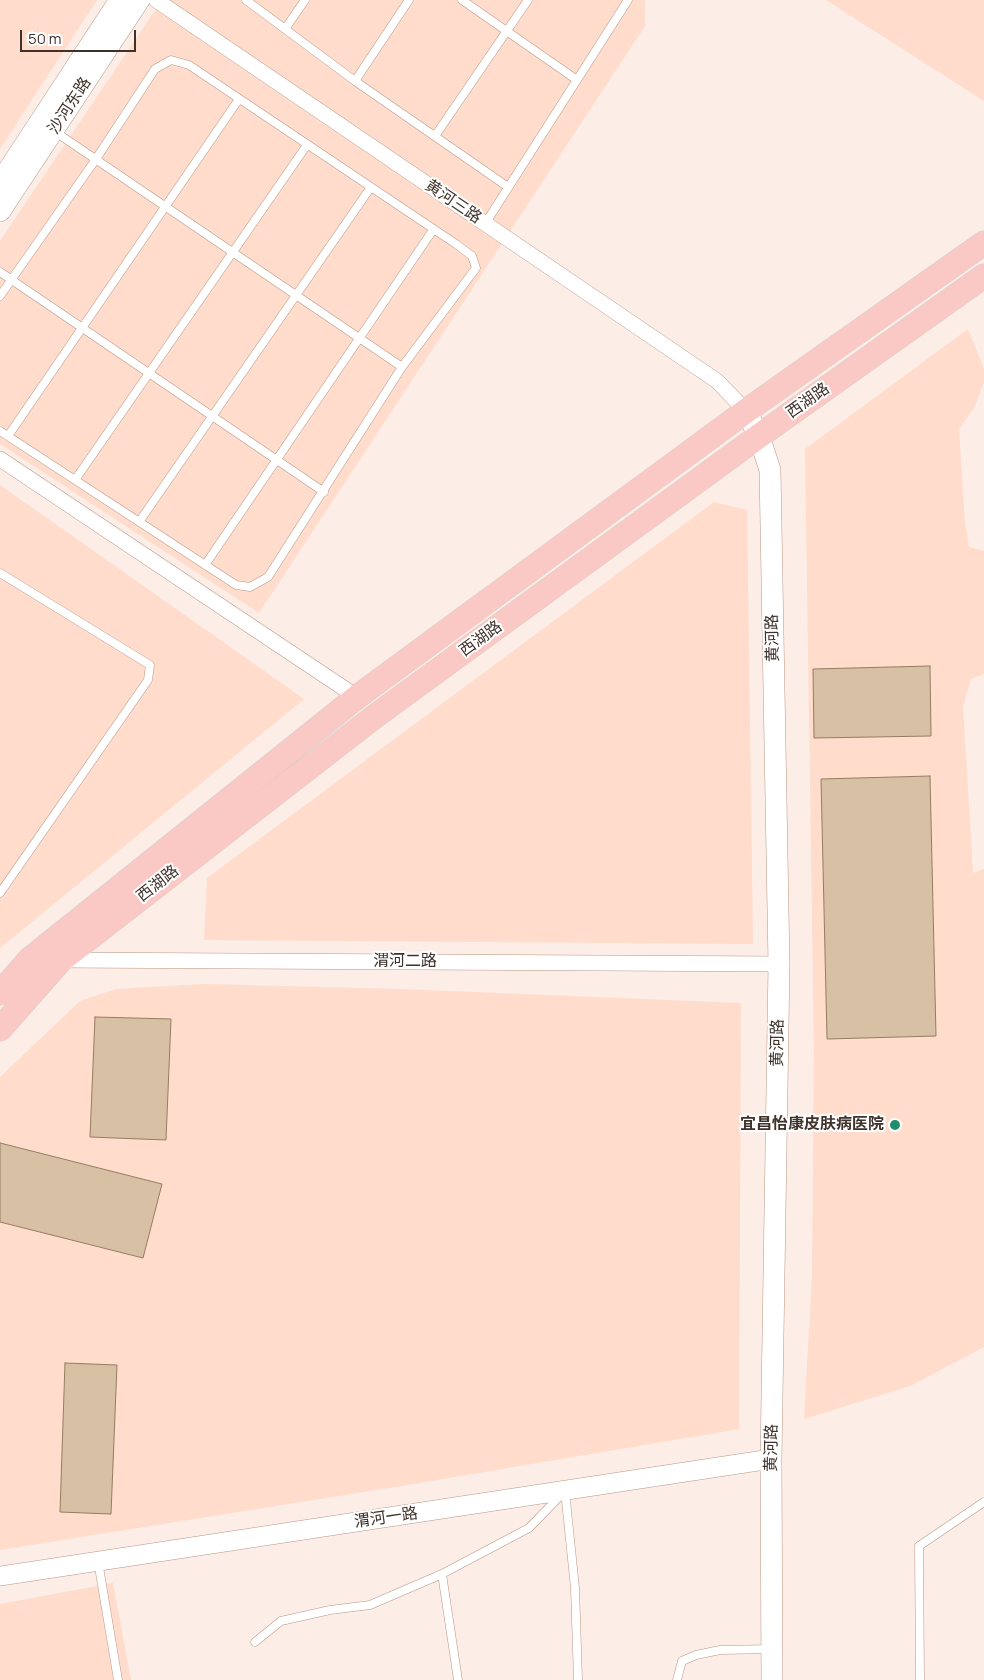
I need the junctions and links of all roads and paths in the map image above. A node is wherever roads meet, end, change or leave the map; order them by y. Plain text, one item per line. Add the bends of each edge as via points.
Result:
1 (120, 0) edge
2 (139, 0) edge
3 (156, 0) edge
4 (246, 0) edge
5 (305, 0) edge
6 (409, 0) edge
7 (462, 0) edge
8 (528, 0) edge
9 (628, 0) edge
10 (285, 29) junction
11 (507, 31) junction
12 (577, 80) junction
13 (355, 81) junction
14 (239, 99) junction
15 (47, 126) junction
16 (434, 136) junction
17 (307, 144) junction
18 (96, 159) junction
19 (0, 183) edge
20 (371, 187) junction
21 (508, 187) junction
22 (165, 206) junction
23 (0, 211) edge
24 (485, 224) junction
25 (434, 230) junction
26 (984, 243) edge
27 (232, 252) junction
28 (0, 272) edge
29 (984, 276) edge
30 (11, 280) junction
31 (296, 295) junction
32 (0, 296) edge
33 (82, 328) junction
34 (360, 338) junction
35 (402, 367) junction
36 (149, 373) junction
37 (746, 411) junction
38 (212, 416) junction
39 (0, 431) edge
40 (8, 436) junction
41 (759, 436) junction
42 (0, 459) edge
43 (277, 460) junction
44 (75, 480) junction
45 (324, 492) junction
46 (139, 522) junction
47 (205, 565) junction
48 (0, 572) edge
49 (357, 697) junction
50 (0, 894) edge
51 (30, 959) junction
52 (62, 960) junction
53 (779, 964) junction
54 (0, 994) edge
55 (0, 1029) edge
56 (771, 1459) junction
57 (565, 1491) junction
58 (984, 1502) edge
59 (98, 1561) junction
60 (442, 1574) junction
61 (0, 1576) edge
62 (256, 1642) dead end
63 (772, 1649) junction
64 (118, 1680) edge
65 (458, 1680) edge
66 (578, 1680) edge
67 (677, 1680) edge
68 (772, 1680) edge
69 (920, 1680) edge

1 - 15 main road, 沙河东路
2 - 15 main road, 沙河东路
3 - 24 street, 黄河三路
4 - 10 lane
5 - 10 lane
6 - 13 lane
7 - 11 lane
8 - 11 lane
9 - 12 lane
10 - 13 lane
11 - 12 lane
11 - 16 lane
12 - 21 lane
13 - 16 lane
14 - 17 lane
14 - 18 lane via 189,65 171,60 155,68
14 - 22 lane
15 - 18 lane
15 - 19 main road, 沙河东路
15 - 23 main road, 沙河东路
16 - 21 lane
17 - 20 lane
17 - 27 lane
18 - 22 lane
18 - 30 lane
20 - 25 lane
20 - 31 lane
21 - 24 lane
22 - 27 lane
22 - 33 lane
24 - 37 street, 黄河三路 via 717,381
25 - 34 lane
25 - 35 lane via 472,256 476,268
26 - 37 main road, 西湖路
27 - 31 lane
27 - 36 lane
28 - 30 lane
29 - 41 main road, 西湖路
30 - 32 lane
30 - 33 lane
31 - 34 lane
31 - 38 lane
33 - 36 lane
33 - 40 lane
34 - 35 lane
34 - 43 lane
35 - 45 lane
36 - 38 lane
36 - 44 lane
37 - 41 main road, 黄河路
37 - 49 main road, 西湖路
38 - 43 lane
38 - 46 lane
39 - 40 lane
40 - 44 lane
41 - 52 main road, 西湖路 via 374,717
41 - 53 main road, 黄河路 via 770,470
42 - 49 street
43 - 45 lane
43 - 47 lane
44 - 46 lane
45 - 47 lane via 268,577 250,587 236,585
46 - 47 lane
48 - 50 lane via 150,665 148,680
49 - 51 main road, 西湖路
51 - 52 street, 渭河二路
51 - 54 main road, 西湖路
52 - 53 street, 渭河二路
52 - 55 main road, 西湖路
53 - 56 main road, 黄河路
56 - 57 street, 渭河一路
56 - 63 main road, 黄河路
57 - 59 street, 渭河一路
57 - 60 lane via 529,1528
57 - 66 lane via 575,1588
58 - 69 lane via 919,1546
59 - 61 street, 渭河一路
59 - 64 lane
60 - 62 lane via 370,1606 330,1610 281,1621
60 - 65 lane
63 - 67 lane via 720,1650 696,1655 682,1661
63 - 68 main road, 黄河路

